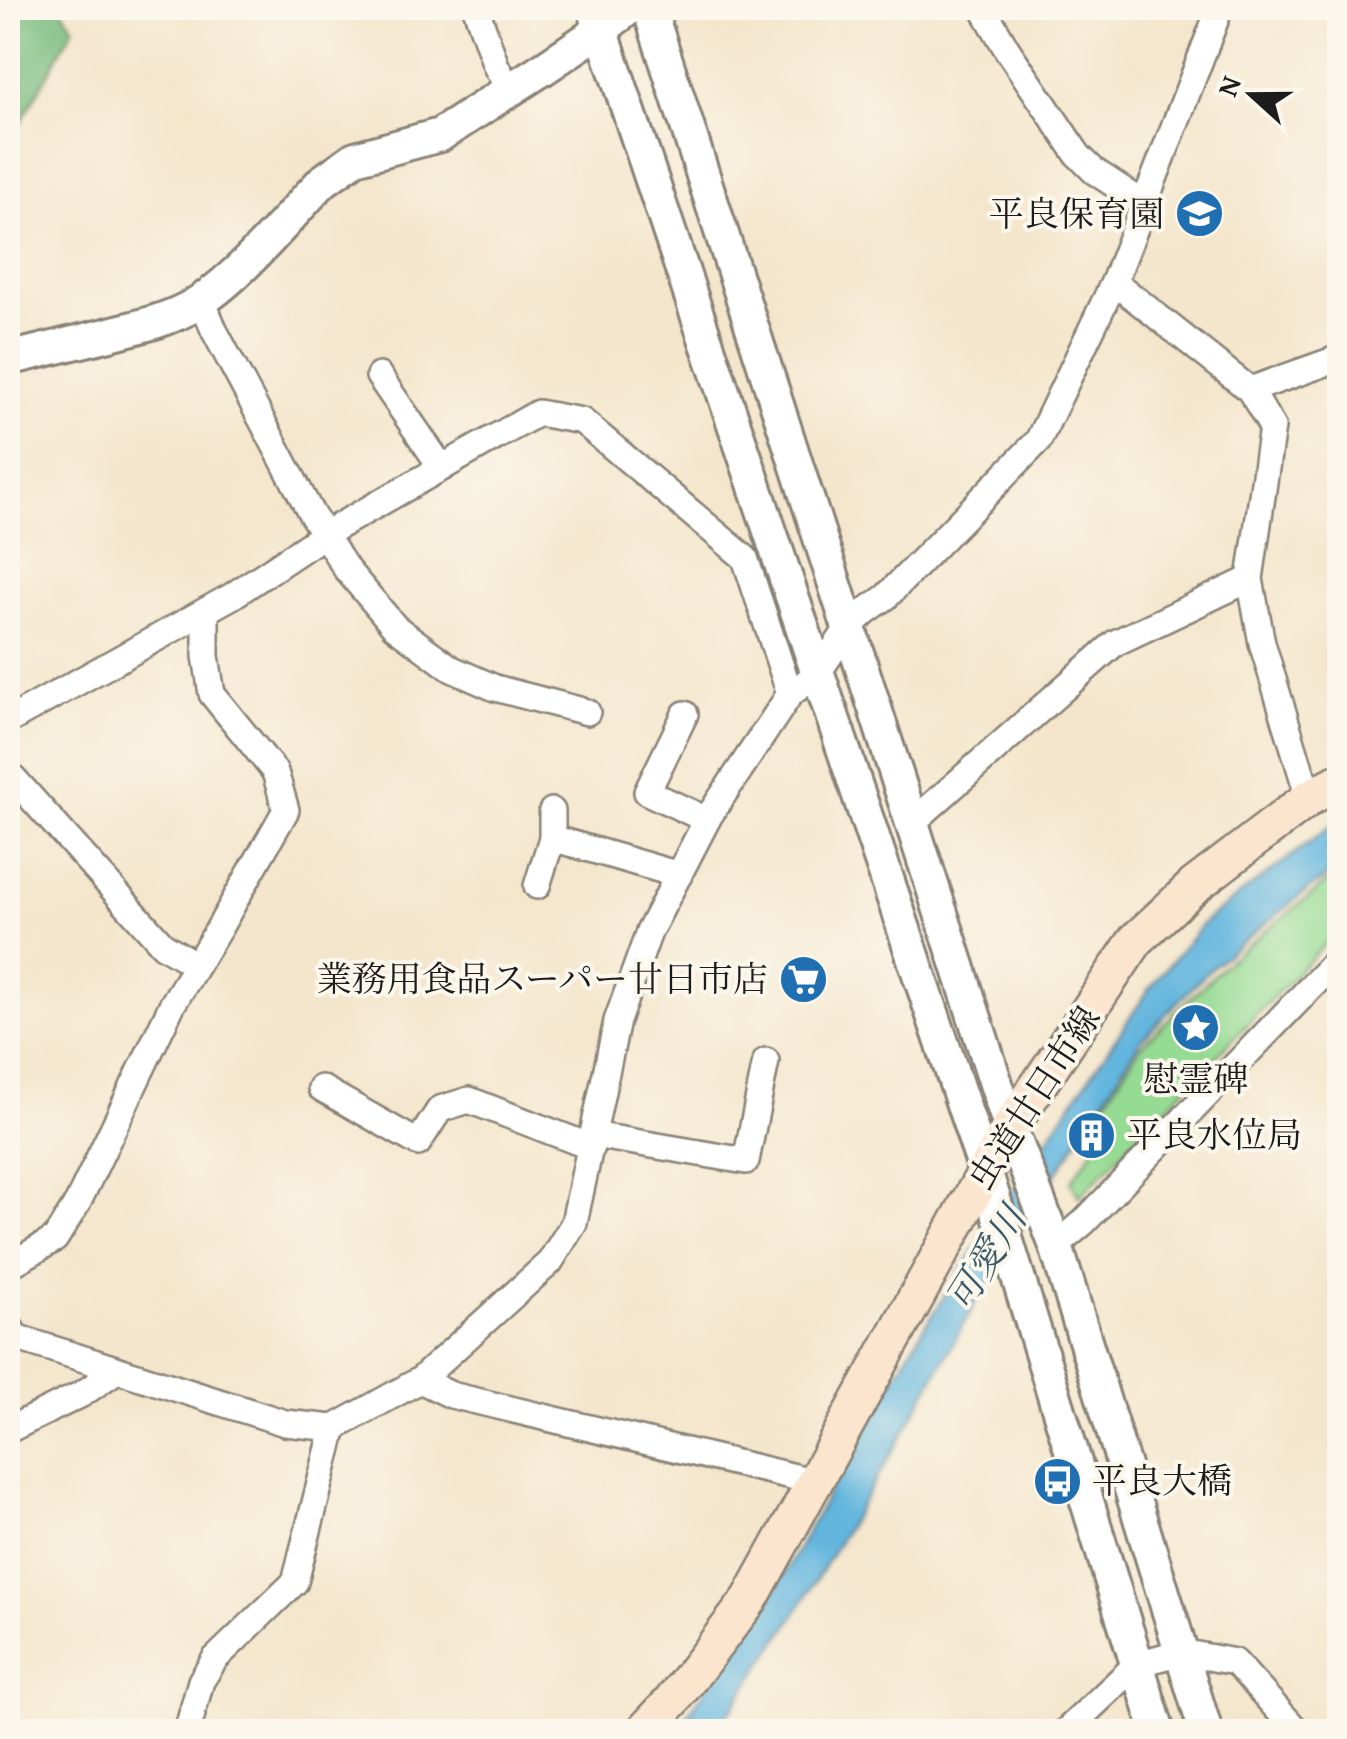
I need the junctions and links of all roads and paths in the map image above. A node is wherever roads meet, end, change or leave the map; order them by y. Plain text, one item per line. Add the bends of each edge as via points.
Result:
1 (476, 8) edge
2 (629, 8) edge
3 (649, 8) edge
4 (982, 8) edge
5 (1220, 8) edge
6 (598, 18) edge
7 (510, 88) junction
8 (1144, 204) junction
9 (1114, 282) junction
10 (202, 300) junction
11 (8, 359) edge
12 (1340, 360) edge
13 (379, 376) dead end
14 (1250, 390) junction
15 (442, 468) junction
16 (325, 534) junction
17 (1250, 579) junction
18 (206, 611) junction
19 (849, 627) junction
20 (817, 674) junction
21 (790, 694) junction
22 (587, 712) dead end
23 (685, 714) dead end
24 (8, 721) edge
25 (8, 772) edge
26 (1324, 789) edge
27 (552, 811) dead end
28 (707, 820) junction
29 (912, 822) junction
30 (552, 838) junction
31 (679, 875) junction
32 (537, 886) dead end
33 (1340, 957) edge
34 (196, 965) junction
35 (766, 1061) dead end
36 (321, 1088) dead end
37 (592, 1141) junction
38 (1016, 1143) junction
39 (990, 1186) junction
40 (1054, 1242) junction
41 (8, 1266) edge
42 (8, 1322) edge
43 (116, 1370) junction
44 (420, 1380) junction
45 (334, 1428) junction
46 (8, 1430) edge
47 (816, 1482) junction
48 (1181, 1652) junction
49 (1137, 1664) junction
50 (187, 1732) edge
51 (643, 1732) edge
52 (1065, 1732) edge
53 (1158, 1732) edge
54 (1206, 1732) edge
55 (1298, 1732) edge

1 - 7 street
2 - 6 street
3 - 19 street
4 - 8 street via 1078,155
5 - 8 street
6 - 7 street
6 - 20 street
7 - 10 street via 440,135 338,168
8 - 9 street
9 - 14 street
9 - 19 street via 1038,441
10 - 11 street via 144,326
10 - 16 street
12 - 14 street
13 - 15 street
14 - 17 street via 1272,427
15 - 16 street
15 - 21 street via 538,413 582,421 744,558
16 - 18 street
16 - 22 street via 395,627 452,669 495,688
17 - 26 street via 1262,643
17 - 29 street via 1115,643
18 - 24 street
18 - 34 street via 212,694 274,772 286,810
19 - 20 street
19 - 29 street
20 - 21 street
20 - 39 street
21 - 28 street
23 - 28 street via 648,792
25 - 34 street via 163,945
26 - 38 main road, 虫道廿日市線 via 1194,886 1136,940
27 - 30 street
28 - 31 street
29 - 38 street
30 - 31 street
30 - 32 street
31 - 37 street via 649,932 617,1021
33 - 40 street via 1084,1222
34 - 41 street via 55,1240
35 - 37 street via 746,1161
36 - 37 street via 418,1143 440,1109 469,1100
37 - 44 street via 574,1223 550,1262
38 - 39 main road, 虫道廿日市線
38 - 40 street
39 - 47 main road, 虫道廿日市線
39 - 49 street
40 - 48 street
42 - 43 street via 14,1337
43 - 45 street via 285,1423
43 - 46 street
44 - 45 street
44 - 47 street via 451,1395
45 - 50 street via 295,1582 215,1658 200,1681
47 - 51 main road, 虫道廿日市線 via 750,1599
48 - 49 street
48 - 54 street
48 - 55 street via 1236,1662
49 - 52 street
49 - 53 street

